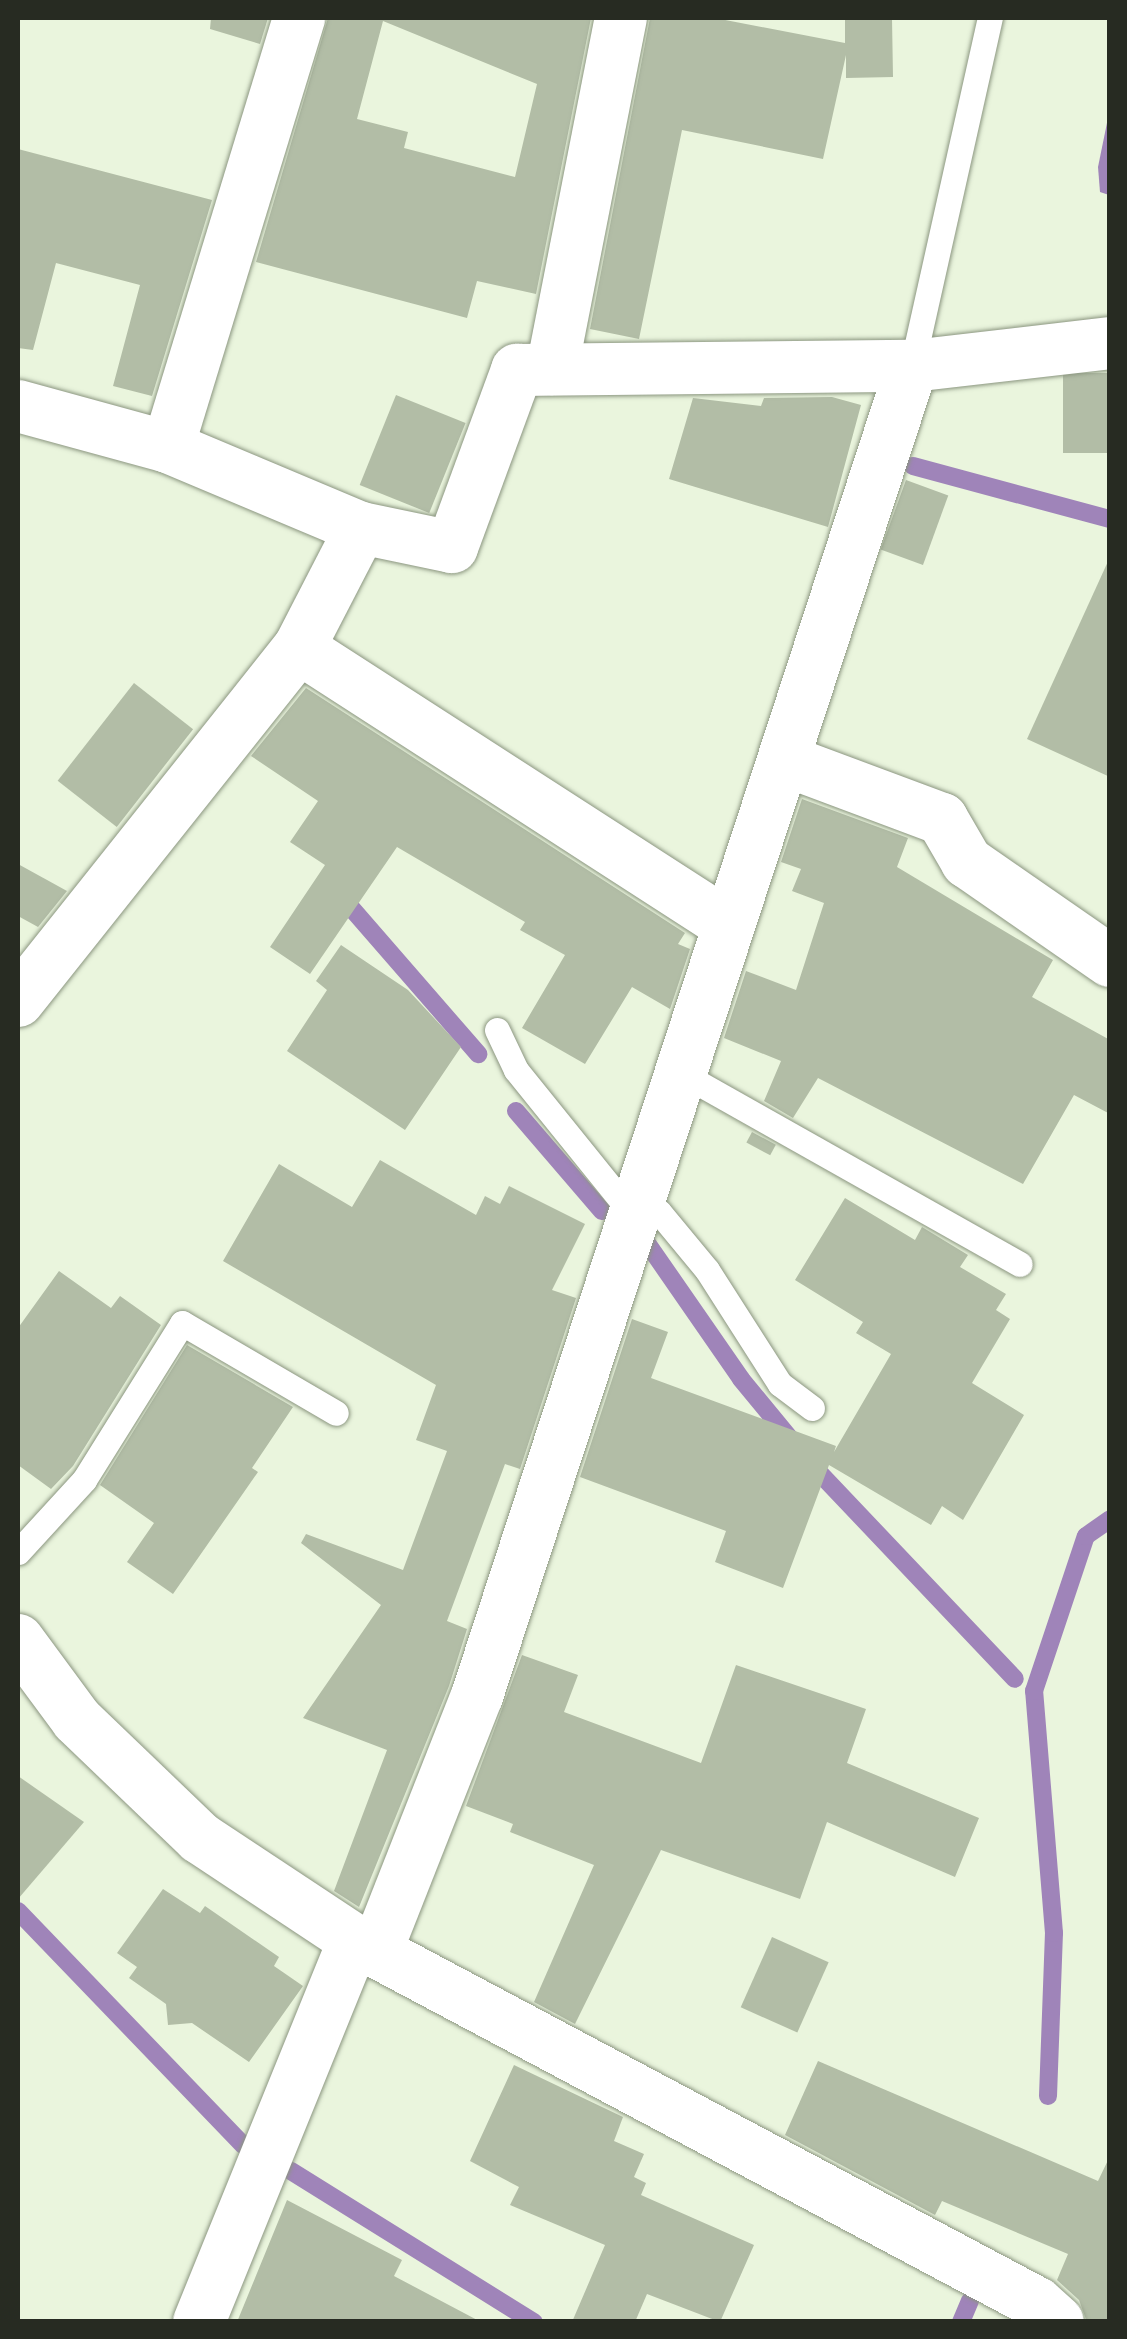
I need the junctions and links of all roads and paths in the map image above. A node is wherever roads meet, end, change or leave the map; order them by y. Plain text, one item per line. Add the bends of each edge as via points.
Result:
1 (299, 18) edge
2 (621, 18) edge
3 (990, 18) edge
4 (1110, 343) edge
5 (912, 366) junction
6 (552, 369) junction
7 (18, 406) edge
8 (168, 447) junction
9 (361, 528) junction
10 (299, 648) junction
11 (784, 760) junction
12 (726, 923) junction
13 (1110, 961) edge
14 (18, 1001) edge
15 (497, 1030) dead end
16 (679, 1072) junction
17 (632, 1214) junction
18 (1020, 1264) dead end
19 (812, 1408) dead end
20 (336, 1413) dead end
21 (18, 1552) edge
22 (18, 1640) edge
23 (365, 1946) junction
24 (198, 2322) edge
25 (1058, 2322) edge

1 - 8 street
2 - 6 street
3 - 5 lane
4 - 5 street
5 - 6 street
5 - 11 street
6 - 9 street via 517,370 452,547
7 - 8 street
8 - 9 street
9 - 10 street
10 - 12 street
10 - 14 street
11 - 12 street
11 - 13 street via 942,820 967,862
12 - 16 street
15 - 17 lane via 516,1070
16 - 17 street
16 - 18 lane
17 - 19 lane via 659,1212 707,1270 780,1384
17 - 23 street via 477,1696
20 - 21 lane via 182,1322 84,1480
22 - 23 street via 76,1720 200,1838
23 - 24 street
23 - 25 street via 1037,2303

